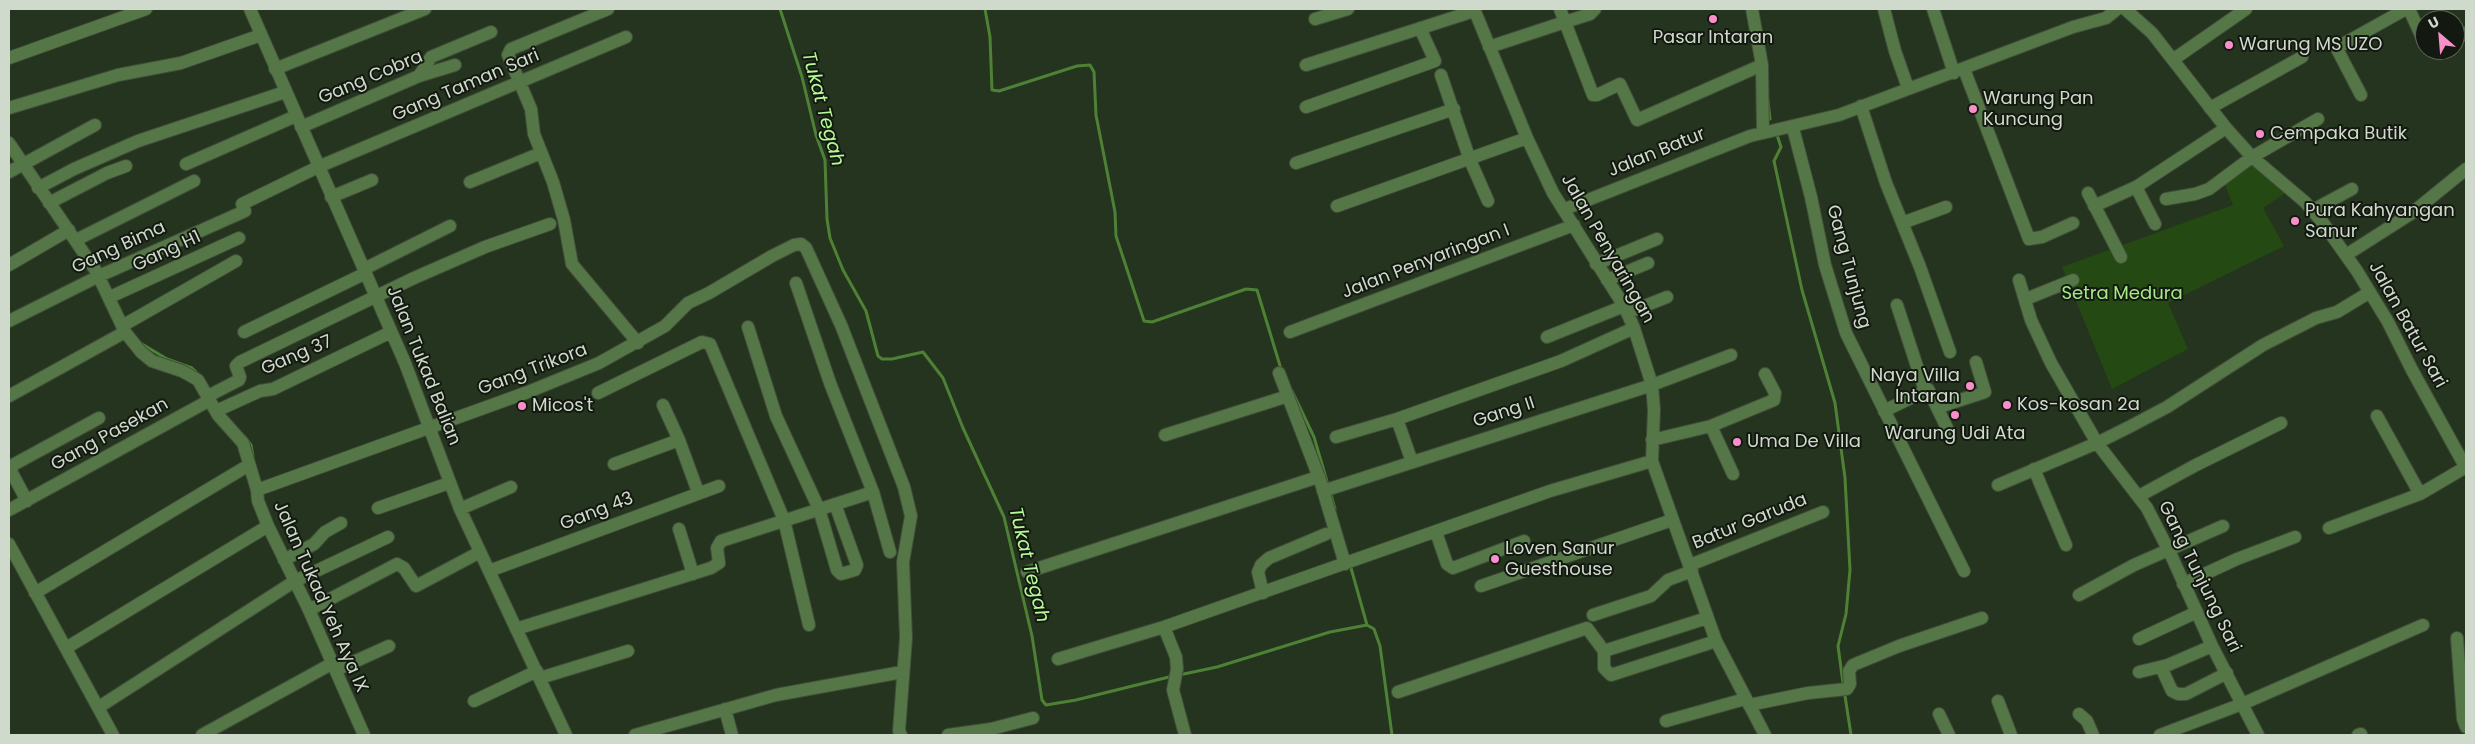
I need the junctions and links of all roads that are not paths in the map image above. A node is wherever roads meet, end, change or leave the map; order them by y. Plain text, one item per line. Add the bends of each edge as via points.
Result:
1 (146, 9) edge
2 (250, 9) edge
3 (425, 9) edge
4 (608, 9) edge
5 (1348, 9) edge
6 (1560, 9) edge
7 (1596, 9) edge
8 (1752, 9) edge
9 (1884, 9) edge
10 (1933, 9) edge
11 (2116, 9) edge
12 (2246, 9) edge
13 (2408, 9) edge
14 (1474, 10) edge
15 (2134, 11) edge
16 (582, 13) edge
17 (1315, 19) dead end
18 (1565, 22) junction
19 (2415, 23) edge
20 (1420, 28) junction
21 (490, 32) dead end
22 (261, 35) junction
23 (626, 37) dead end
24 (1489, 47) junction
25 (2302, 57) dead end
26 (9, 58) edge
27 (2174, 59) junction
28 (456, 64) dead end
29 (1306, 65) dead end
30 (1762, 65) junction
31 (275, 69) junction
32 (1959, 71) junction
33 (419, 76) junction
34 (1441, 76) dead end
35 (520, 83) junction
36 (1908, 88) junction
37 (285, 92) junction
38 (2360, 95) dead end
39 (1861, 106) junction
40 (1306, 107) dead end
41 (9, 108) edge
42 (2210, 108) junction
43 (1454, 109) junction
44 (2318, 119) dead end
45 (298, 121) junction
46 (94, 125) dead end
47 (1793, 128) junction
48 (2226, 128) junction
49 (1763, 133) junction
50 (1527, 138) junction
51 (9, 143) edge
52 (541, 153) junction
53 (2252, 157) junction
54 (1470, 160) junction
55 (1296, 163) dead end
56 (186, 164) dead end
57 (22, 165) junction
58 (126, 166) dead end
59 (318, 167) junction
60 (2466, 169) edge
61 (9, 172) edge
62 (372, 180) dead end
63 (194, 181) dead end
64 (470, 182) dead end
65 (2136, 187) junction
66 (38, 188) junction
67 (2352, 189) dead end
68 (2088, 193) dead end
69 (331, 197) junction
70 (2166, 199) dead end
71 (1488, 201) dead end
72 (49, 203) junction
73 (1337, 206) dead end
74 (2094, 206) junction
75 (1946, 207) dead end
76 (1565, 209) junction
77 (2313, 210) junction
78 (245, 211) joint
79 (1902, 223) junction
80 (2073, 223) dead end
81 (550, 224) dead end
82 (2155, 224) dead end
83 (1574, 225) junction
84 (450, 226) dead end
85 (72, 235) junction
86 (238, 238) dead end
87 (1656, 239) dead end
88 (2346, 255) junction
89 (2121, 257) dead end
90 (236, 261) dead end
91 (1648, 263) dead end
92 (1596, 264) junction
93 (9, 265) edge
94 (365, 271) junction
95 (99, 276) junction
96 (1607, 280) junction
97 (2020, 280) dead end
98 (2073, 280) dead end
99 (796, 283) dead end
100 (2370, 292) junction
101 (376, 295) junction
102 (110, 297) junction
103 (1667, 297) dead end
104 (2026, 299) junction
105 (1897, 305) dead end
106 (1625, 309) junction
107 (9, 321) edge
108 (748, 327) dead end
109 (1634, 328) junction
110 (123, 329) junction
111 (244, 332) dead end
112 (391, 332) junction
113 (1290, 332) dead end
114 (1547, 337) dead end
115 (638, 343) junction
116 (1950, 352) dead end
117 (1731, 354) dead end
118 (1976, 362) dead end
119 (1279, 373) dead end
120 (1764, 374) dead end
121 (1652, 385) junction
122 (1925, 391) junction
123 (598, 393) dead end
124 (9, 396) edge
125 (1288, 396) junction
126 (211, 402) junction
127 (663, 404) dead end
128 (1939, 407) junction
129 (1884, 411) junction
130 (2377, 416) dead end
131 (99, 418) dead end
132 (1396, 419) junction
133 (2281, 423) dead end
134 (1711, 426) junction
135 (429, 428) junction
136 (1948, 430) dead end
137 (1165, 435) dead end
138 (1336, 437) dead end
139 (679, 440) junction
140 (1652, 440) junction
141 (2097, 443) junction
142 (1412, 462) junction
143 (1652, 462) junction
144 (614, 464) dead end
145 (249, 465) junction
146 (2466, 468) edge
147 (2034, 469) junction
148 (1733, 474) dead end
149 (1318, 477) junction
150 (449, 483) junction
151 (1998, 485) dead end
152 (719, 486) dead end
153 (511, 487) dead end
154 (257, 490) junction
155 (1328, 490) junction
156 (698, 492) junction
157 (873, 492) junction
158 (2420, 494) junction
159 (2139, 496) junction
160 (27, 500) junction
161 (834, 504) junction
162 (378, 508) dead end
163 (460, 509) junction
164 (819, 509) junction
165 (9, 510) edge
166 (1823, 512) dead end
167 (784, 520) junction
168 (1672, 520) junction
169 (342, 523) dead end
170 (268, 526) junction
171 (2223, 526) dead end
172 (2329, 528) dead end
173 (679, 529) dead end
174 (1436, 532) junction
175 (1326, 534) dead end
176 (388, 537) dead end
177 (2295, 537) dead end
178 (1524, 542) dead end
179 (9, 544) edge
180 (2066, 545) dead end
181 (2168, 549) junction
182 (480, 552) junction
183 (890, 552) dead end
184 (284, 560) junction
185 (1345, 564) junction
186 (1691, 568) junction
187 (489, 571) junction
188 (1964, 571) dead end
189 (1027, 572) dead end
190 (693, 574) junction
191 (295, 581) junction
192 (2183, 584) junction
193 (1482, 586) dead end
194 (35, 593) junction
195 (1263, 593) junction
196 (2079, 595) dead end
197 (309, 610) junction
198 (2197, 612) junction
199 (1593, 615) dead end
200 (1707, 618) junction
201 (1982, 618) dead end
202 (810, 625) dead end
203 (2423, 625) dead end
204 (1164, 627) junction
205 (516, 629) junction
206 (2457, 638) dead end
207 (2139, 639) dead end
208 (1716, 641) junction
209 (389, 646) dead end
210 (2212, 646) junction
211 (66, 648) junction
212 (628, 651) dead end
213 (1604, 651) junction
214 (1058, 660) dead end
215 (334, 667) junction
216 (2161, 667) junction
217 (902, 672) junction
218 (2139, 672) dead end
219 (2227, 673) junction
220 (538, 675) junction
221 (1398, 692) dead end
222 (474, 701) dead end
223 (1998, 701) dead end
224 (1747, 702) junction
225 (2242, 704) junction
226 (99, 707) junction
227 (725, 709) junction
228 (1939, 714) dead end
229 (2079, 714) dead end
230 (1033, 718) dead end
231 (1666, 721) dead end
232 (2466, 728) edge
233 (113, 735) edge
234 (202, 735) edge
235 (364, 735) edge
236 (566, 735) edge
237 (635, 735) edge
238 (732, 735) edge
239 (900, 735) edge
240 (948, 735) edge
241 (1186, 735) edge
242 (1765, 735) edge
243 (1949, 735) edge
244 (2011, 735) edge
245 (2093, 735) edge
246 (2160, 735) edge
247 (2258, 735) edge

1 - 26 street
2 - 22 street, Jalan Tukad Balian
3 - 31 street
4 - 16 street
5 - 17 street
6 - 18 street
7 - 18 street
8 - 30 street
9 - 36 street
10 - 32 street
11 - 32 street, Jalan Batur via 2106,18 2073,27
12 - 27 street
13 - 19 street
13 - 38 street via 2337,49
14 - 20 street
14 - 24 street, Jalan Penyaringan
15 - 27 street, Jalan Batur Sari
16 - 35 street via 511,50 508,55
18 - 24 street
18 - 30 street via 1593,94 1620,84 1637,120
20 - 29 street
20 - 40 street via 1435,61
21 - 33 street via 431,57
22 - 31 street, Jalan Tukad Balian
22 - 41 street via 181,63 118,74
23 - 35 street, Gang Taman Sari
24 - 50 street, Jalan Penyaringan
25 - 42 street
27 - 42 street, Jalan Batur Sari
28 - 33 street, Gang Cobra
30 - 49 street
31 - 37 street, Jalan Tukad Balian
32 - 36 street, Jalan Batur
32 - 80 street via 2029,239 2042,237
33 - 45 street, Gang Cobra
34 - 43 street
35 - 52 street via 531,109 534,134
35 - 59 street, Gang Taman Sari
36 - 39 street, Jalan Batur
37 - 45 street, Jalan Tukad Balian
37 - 66 street via 138,141 74,168
39 - 47 street, Jalan Batur
39 - 79 street
42 - 48 street, Jalan Batur Sari
43 - 54 street
43 - 55 street
44 - 53 street
45 - 56 street, Gang Cobra
45 - 59 street, Jalan Tukad Balian
46 - 57 street
47 - 49 street, Jalan Batur
47 - 129 street, Gang Tunjung via 1835,301 1846,333
48 - 53 street, Jalan Batur Sari
48 - 65 street
49 - 76 street, Jalan Batur
50 - 54 street
50 - 76 street, Jalan Penyaringan via 1553,193
51 - 57 street, Jalan Tukad Yeh Aya IX
52 - 64 street
52 - 115 street via 564,220 572,264
53 - 70 street via 2209,189
53 - 77 street, Jalan Batur Sari
54 - 71 street
54 - 73 street
57 - 61 street
57 - 66 street, Jalan Tukad Yeh Aya IX
58 - 72 street
59 - 69 street, Jalan Tukad Balian
59 - 78 street, Gang Taman Sari via 242,204
60 - 88 street via 2412,213
62 - 69 street
63 - 85 street
65 - 74 street
65 - 82 street
66 - 72 street, Jalan Tukad Yeh Aya IX
67 - 77 street
68 - 74 street
69 - 94 street, Jalan Tukad Balian
72 - 85 street, Jalan Tukad Yeh Aya IX
74 - 89 street
75 - 79 street
76 - 83 street, Jalan Penyaringan
77 - 88 street, Jalan Batur Sari
78 - 95 street, Gang Bima
79 - 116 street
81 - 101 street via 485,247
83 - 92 street, Jalan Penyaringan
83 - 113 street, Jalan Penyaringan I
84 - 94 street
85 - 93 street
85 - 95 street, Jalan Tukad Yeh Aya IX
86 - 102 street, Gang H1
87 - 92 street
88 - 100 street, Jalan Batur Sari
90 - 110 street
91 - 96 street
92 - 96 street, Jalan Penyaringan
94 - 101 street, Jalan Tukad Balian
94 - 111 street
95 - 102 street, Jalan Tukad Yeh Aya IX
95 - 107 street, Gang Bima
96 - 106 street, Jalan Penyaringan
97 - 104 street, Gang Tunjung Sari
98 - 104 street
99 - 157 street via 830,383
100 - 141 street via 2337,312 2316,318 2263,345 2166,407
100 - 146 street, Jalan Batur Sari
101 - 112 street, Jalan Tukad Balian
101 - 126 street via 238,363 236,368 240,380
102 - 110 street, Jalan Tukad Yeh Aya IX
103 - 106 street
104 - 141 street, Gang Tunjung Sari via 2031,320 2051,363
105 - 122 street
106 - 109 street, Jalan Penyaringan
106 - 114 street
108 - 164 street via 776,416
109 - 121 street, Jalan Penyaringan
109 - 132 street via 1560,361
110 - 124 street
110 - 126 street, Jalan Tukad Yeh Aya IX via 141,352 152,360 194,377
112 - 126 street, Gang 37 via 273,389
112 - 135 street, Jalan Tukad Balian
115 - 135 street, Gang Trikora via 599,363
115 - 217 street, Gang Trikora via 664,326 688,303 794,245 801,244 806,248 841,325 904,487 911,516 903,562 906,638
117 - 121 street, Gang II
118 - 128 street via 1986,392
119 - 125 street
120 - 134 street via 1774,393 1774,400
121 - 140 street, Jalan Penyaringan
121 - 142 street, Gang II
122 - 128 street via 1928,389
122 - 129 street
123 - 167 street via 702,342 708,342
125 - 137 street
125 - 149 street
126 - 145 street, Jalan Tukad Yeh Aya IX via 243,443
126 - 160 street, Gang Pasekan
127 - 139 street
128 - 136 street
129 - 188 street, Gang Tunjung
130 - 158 street
131 - 160 street via 13,464 12,473
132 - 138 street
132 - 142 street
133 - 159 street
134 - 140 street
134 - 148 street
135 - 150 street, Jalan Tukad Balian
135 - 154 street, Gang Trikora
139 - 144 street
139 - 156 street
140 - 143 street, Jalan Penyaringan
141 - 147 street
141 - 159 street, Gang Tunjung Sari
142 - 155 street, Gang II
143 - 168 street, Jalan Penyaringan
143 - 174 street via 1550,491
145 - 154 street, Jalan Tukad Yeh Aya IX
145 - 194 street
146 - 158 street
147 - 151 street
147 - 180 street
149 - 155 street
149 - 189 street
150 - 162 street
150 - 163 street, Jalan Tukad Balian
152 - 156 street, Gang 43
153 - 163 street
154 - 170 street, Jalan Tukad Yeh Aya IX
155 - 185 street
156 - 187 street, Gang 43
157 - 161 street
157 - 183 street
158 - 172 street
159 - 181 street, Gang Tunjung Sari
160 - 165 street, Gang Pasekan
161 - 164 street
161 - 164 street via 857,565 855,570 841,574 837,570
163 - 182 street, Jalan Tukad Balian
164 - 167 street
166 - 186 street, Batur Garuda
167 - 190 street via 721,541 717,548 718,565
167 - 202 street
168 - 186 street, Jalan Penyaringan
168 - 193 street
169 - 184 street via 325,532 314,544
170 - 184 street, Jalan Tukad Yeh Aya IX
170 - 211 street
171 - 181 street
173 - 190 street
174 - 178 street via 1447,564 1453,568
174 - 185 street
175 - 195 street via 1261,564 1258,572
176 - 191 street
177 - 192 street
179 - 194 street
181 - 192 street, Gang Tunjung Sari
181 - 196 street
182 - 187 street, Jalan Tukad Balian
182 - 197 street via 416,586 404,568 397,564
184 - 191 street, Jalan Tukad Yeh Aya IX
185 - 195 street
186 - 199 street, Batur Garuda via 1668,580 1651,596
186 - 200 street, Jalan Penyaringan
187 - 205 street, Jalan Tukad Balian
190 - 205 street
191 - 197 street, Jalan Tukad Yeh Aya IX
191 - 226 street
192 - 198 street, Gang Tunjung Sari
194 - 211 street
195 - 204 street
197 - 215 street, Jalan Tukad Yeh Aya IX
198 - 207 street
198 - 210 street, Gang Tunjung Sari
200 - 208 street, Jalan Penyaringan
200 - 213 street
201 - 224 street via 1853,665 1847,689
203 - 225 street
204 - 214 street
204 - 241 street via 1176,657 1174,690
205 - 220 street, Jalan Tukad Balian
206 - 232 street
208 - 213 street via 1612,675 1604,668
208 - 224 street, Jalan Penyaringan
209 - 215 street
210 - 216 street
210 - 219 street, Gang Tunjung Sari
211 - 226 street
212 - 220 street
213 - 221 street via 1587,628
215 - 234 street
215 - 235 street, Jalan Tukad Yeh Aya IX
216 - 218 street
216 - 219 street via 2172,691 2178,694 2186,694
217 - 227 street via 776,695
217 - 239 street
219 - 225 street, Gang Tunjung Sari
220 - 222 street
220 - 236 street, Jalan Tukad Balian
223 - 244 street
224 - 231 street
224 - 242 street, Jalan Penyaringan
225 - 246 street
225 - 247 street, Gang Tunjung Sari
226 - 233 street
227 - 237 street
227 - 238 street
228 - 243 street
229 - 245 street via 2087,721
230 - 240 street via 1003,727

